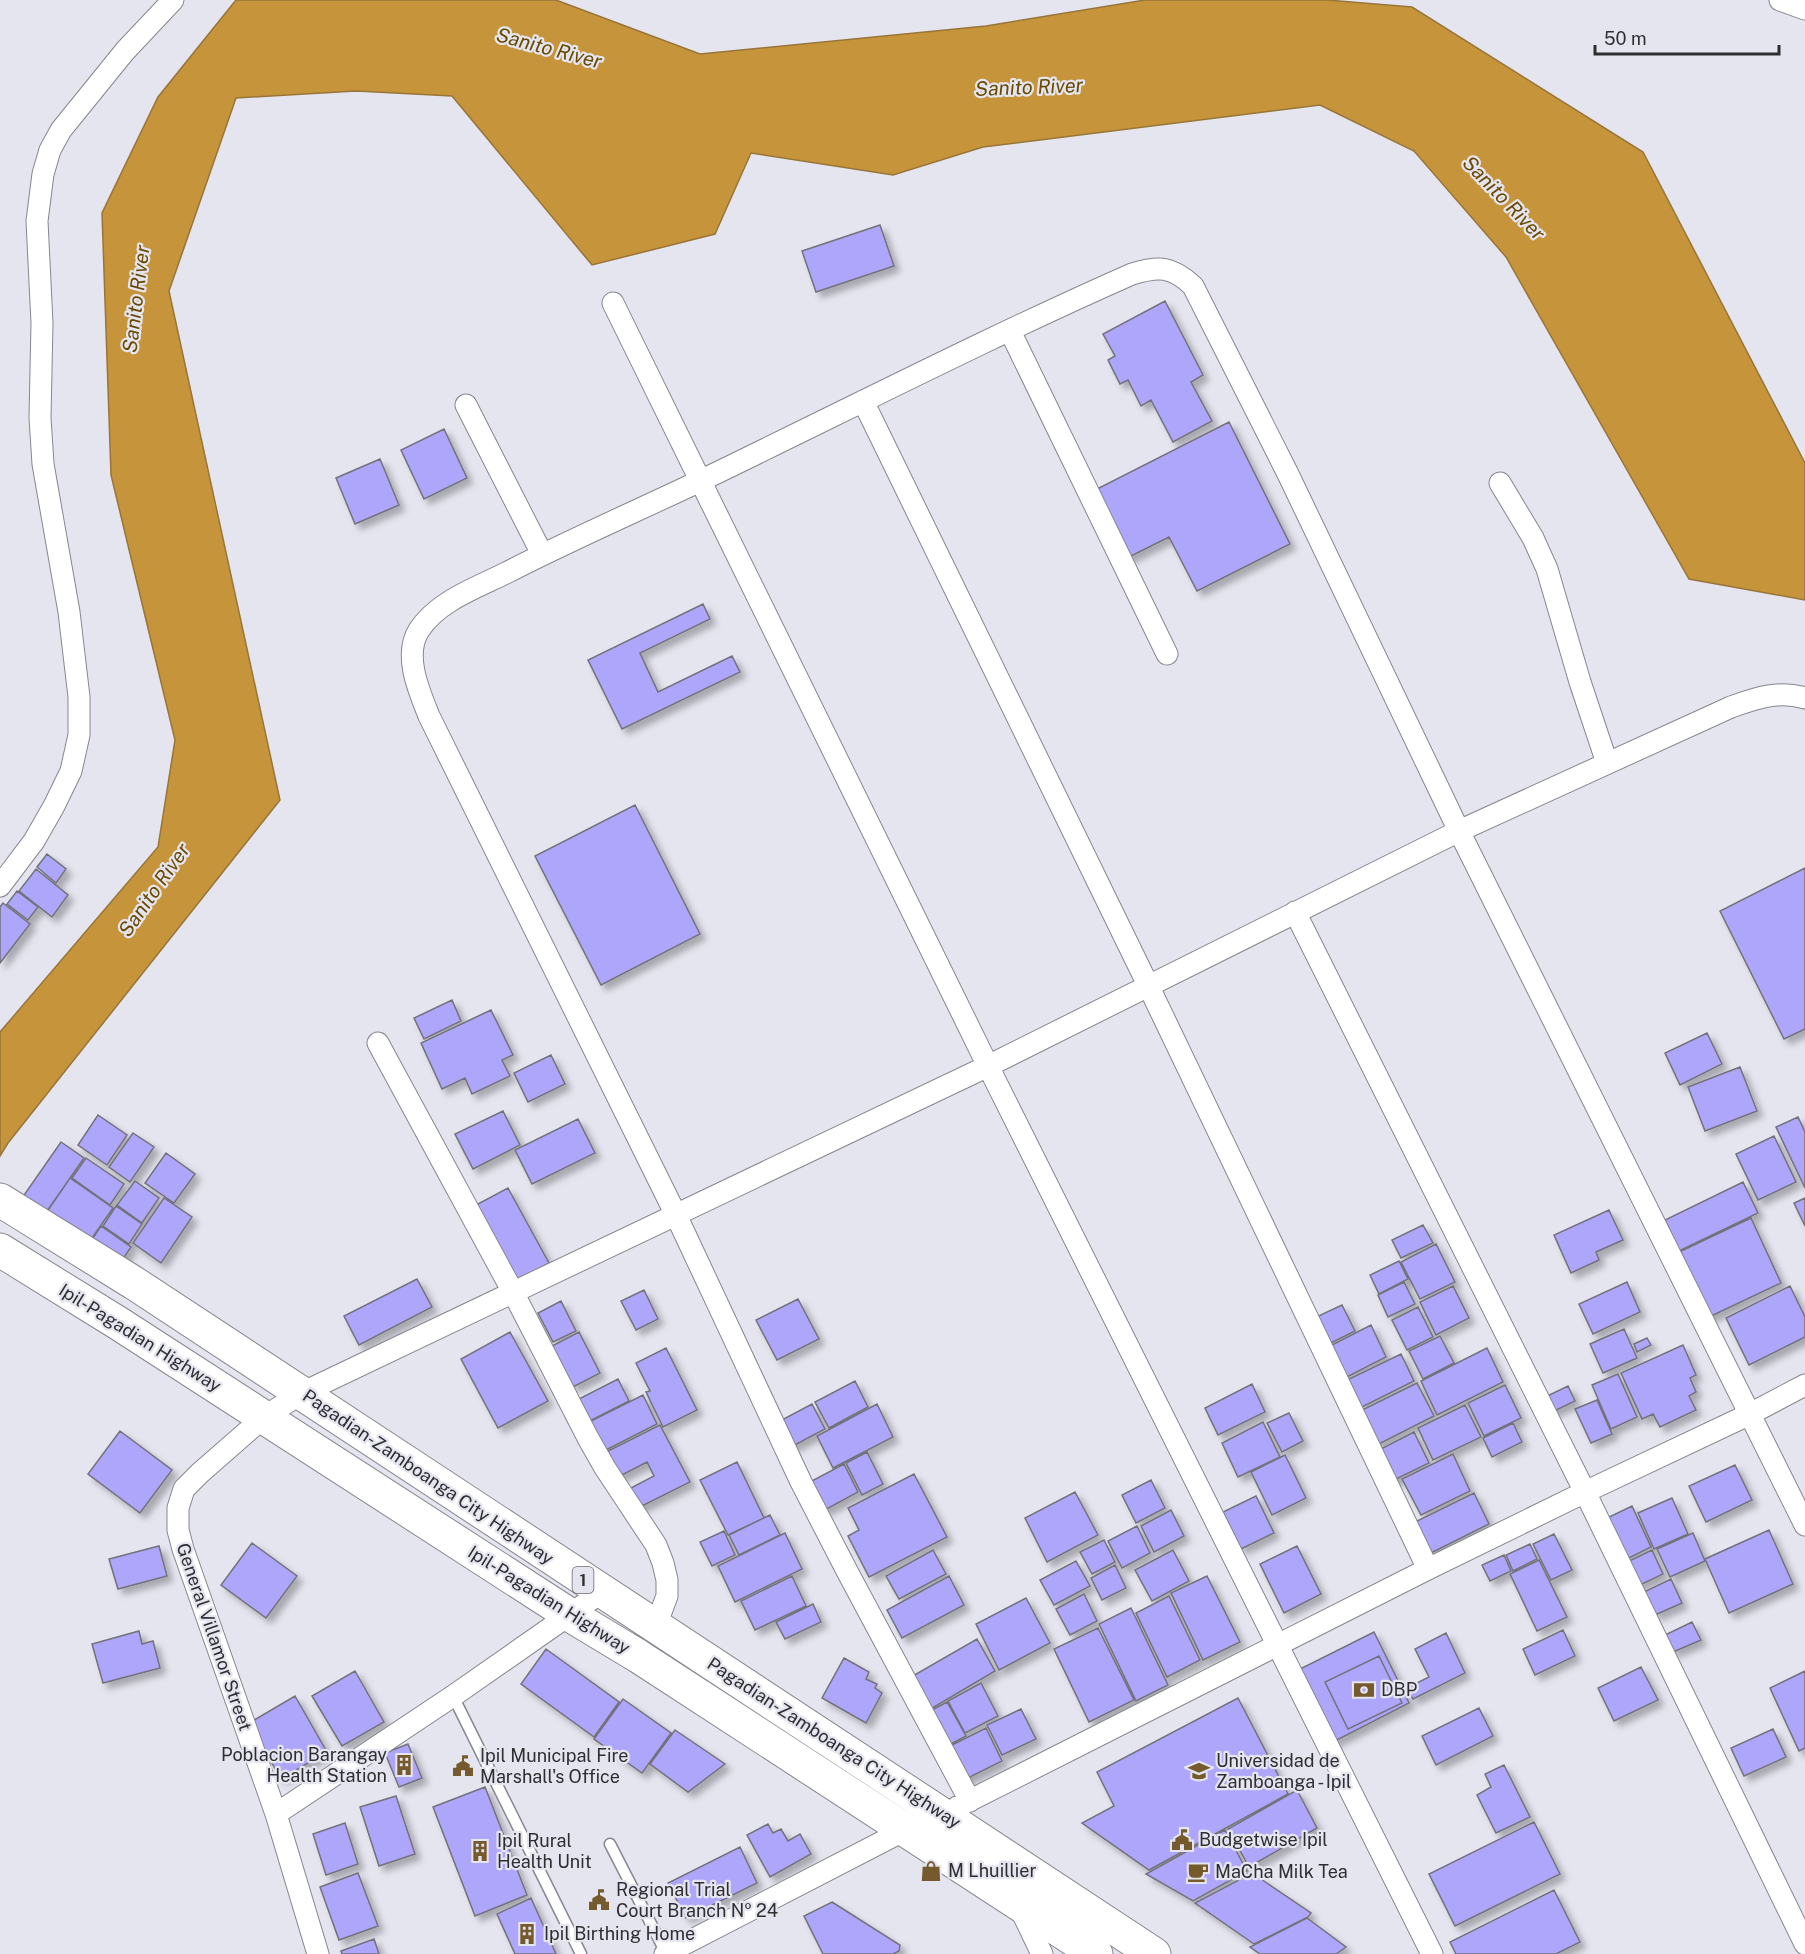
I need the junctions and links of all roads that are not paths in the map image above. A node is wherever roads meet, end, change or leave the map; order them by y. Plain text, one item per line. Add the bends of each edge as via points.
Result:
1 (172, 0) edge
2 (1780, 0) edge
3 (1805, 9) edge
4 (613, 303) dead end
5 (1010, 332) junction
6 (863, 401) junction
7 (466, 405) dead end
8 (701, 480) junction
9 (1500, 483) dead end
10 (542, 554) junction
11 (1167, 654) dead end
12 (1805, 698) edge
13 (1607, 763) junction
14 (1459, 831) junction
15 (0, 886) edge
16 (1295, 912) junction
17 (1148, 985) junction
18 (378, 1043) dead end
19 (988, 1066) junction
20 (5, 1204) edge
21 (676, 1215) junction
22 (0, 1250) edge
23 (514, 1293) junction
24 (1805, 1385) edge
25 (302, 1394) junction
26 (1750, 1414) junction
27 (264, 1417) junction
28 (1585, 1492) junction
29 (1805, 1525) edge
30 (1428, 1569) junction
31 (602, 1592) junction
32 (570, 1615) junction
33 (655, 1628) junction
34 (1277, 1645) junction
35 (453, 1696) junction
36 (957, 1807) junction
37 (276, 1814) junction
38 (905, 1830) junction
39 (610, 1844) dead end
40 (991, 1845) junction
41 (1017, 1902) junction
42 (1805, 1944) edge
43 (318, 1954) edge
44 (581, 1954) edge
45 (665, 1954) edge
46 (1042, 1954) edge
47 (1096, 1954) edge
48 (1154, 1954) edge
49 (1432, 1954) edge

1 - 15 street via 124,51 61,130 43,174 37,221 42,323 40,418 43,464 69,612 79,697 79,735 70,771 54,806 34,841
2 - 3 street
4 - 8 street
5 - 6 street
5 - 11 street
5 - 14 street via 1110,283 1151,269 1181,274 1193,286
6 - 8 street
6 - 17 street
7 - 10 street
8 - 10 street
8 - 19 street
9 - 13 street via 1547,570
10 - 21 street via 442,606 428,618 412,647 414,668 429,716
12 - 13 street, General Villamor Street via 1782,694 1760,697
13 - 14 street, General Villamor Street
14 - 16 street, General Villamor Street
14 - 26 street
16 - 17 street, General Villamor Street
16 - 28 street
17 - 19 street, General Villamor Street
17 - 30 street
18 - 23 street
19 - 21 street, General Villamor Street
19 - 34 street
20 - 25 main road, Pagadian-Zamboanga City Highway / 1
21 - 23 street, General Villamor Street
21 - 36 street
22 - 27 main road, Ipil-Pagadian Highway / 1
23 - 25 street, General Villamor Street
23 - 33 street via 588,1438 656,1545 667,1580 667,1596
24 - 26 street
25 - 27 street, General Villamor Street
25 - 31 main road, Pagadian-Zamboanga City Highway / 1
26 - 28 street
26 - 29 street
27 - 32 main road, Ipil-Pagadian Highway / 1
27 - 37 street, General Villamor Street via 184,1490 178,1508 178,1530
28 - 30 street
28 - 42 street
30 - 34 street
31 - 32 street
31 - 33 main road, Pagadian-Zamboanga City Highway / 1
32 - 35 street
32 - 38 main road, Ipil-Pagadian Highway / 1
33 - 36 main road, Pagadian-Zamboanga City Highway / 1
34 - 36 street
34 - 49 street
35 - 37 street
35 - 44 lane
36 - 40 main road, Pagadian-Zamboanga City Highway / 1
37 - 43 street, General Villamor Street
38 - 41 main road, Ipil-Pagadian Highway / 1
38 - 45 street
39 - 45 lane
40 - 41 street
40 - 48 main road, Pagadian-Zamboanga City Highway / 1
41 - 46 street
41 - 47 main road, Ipil-Pagadian Highway / 1

